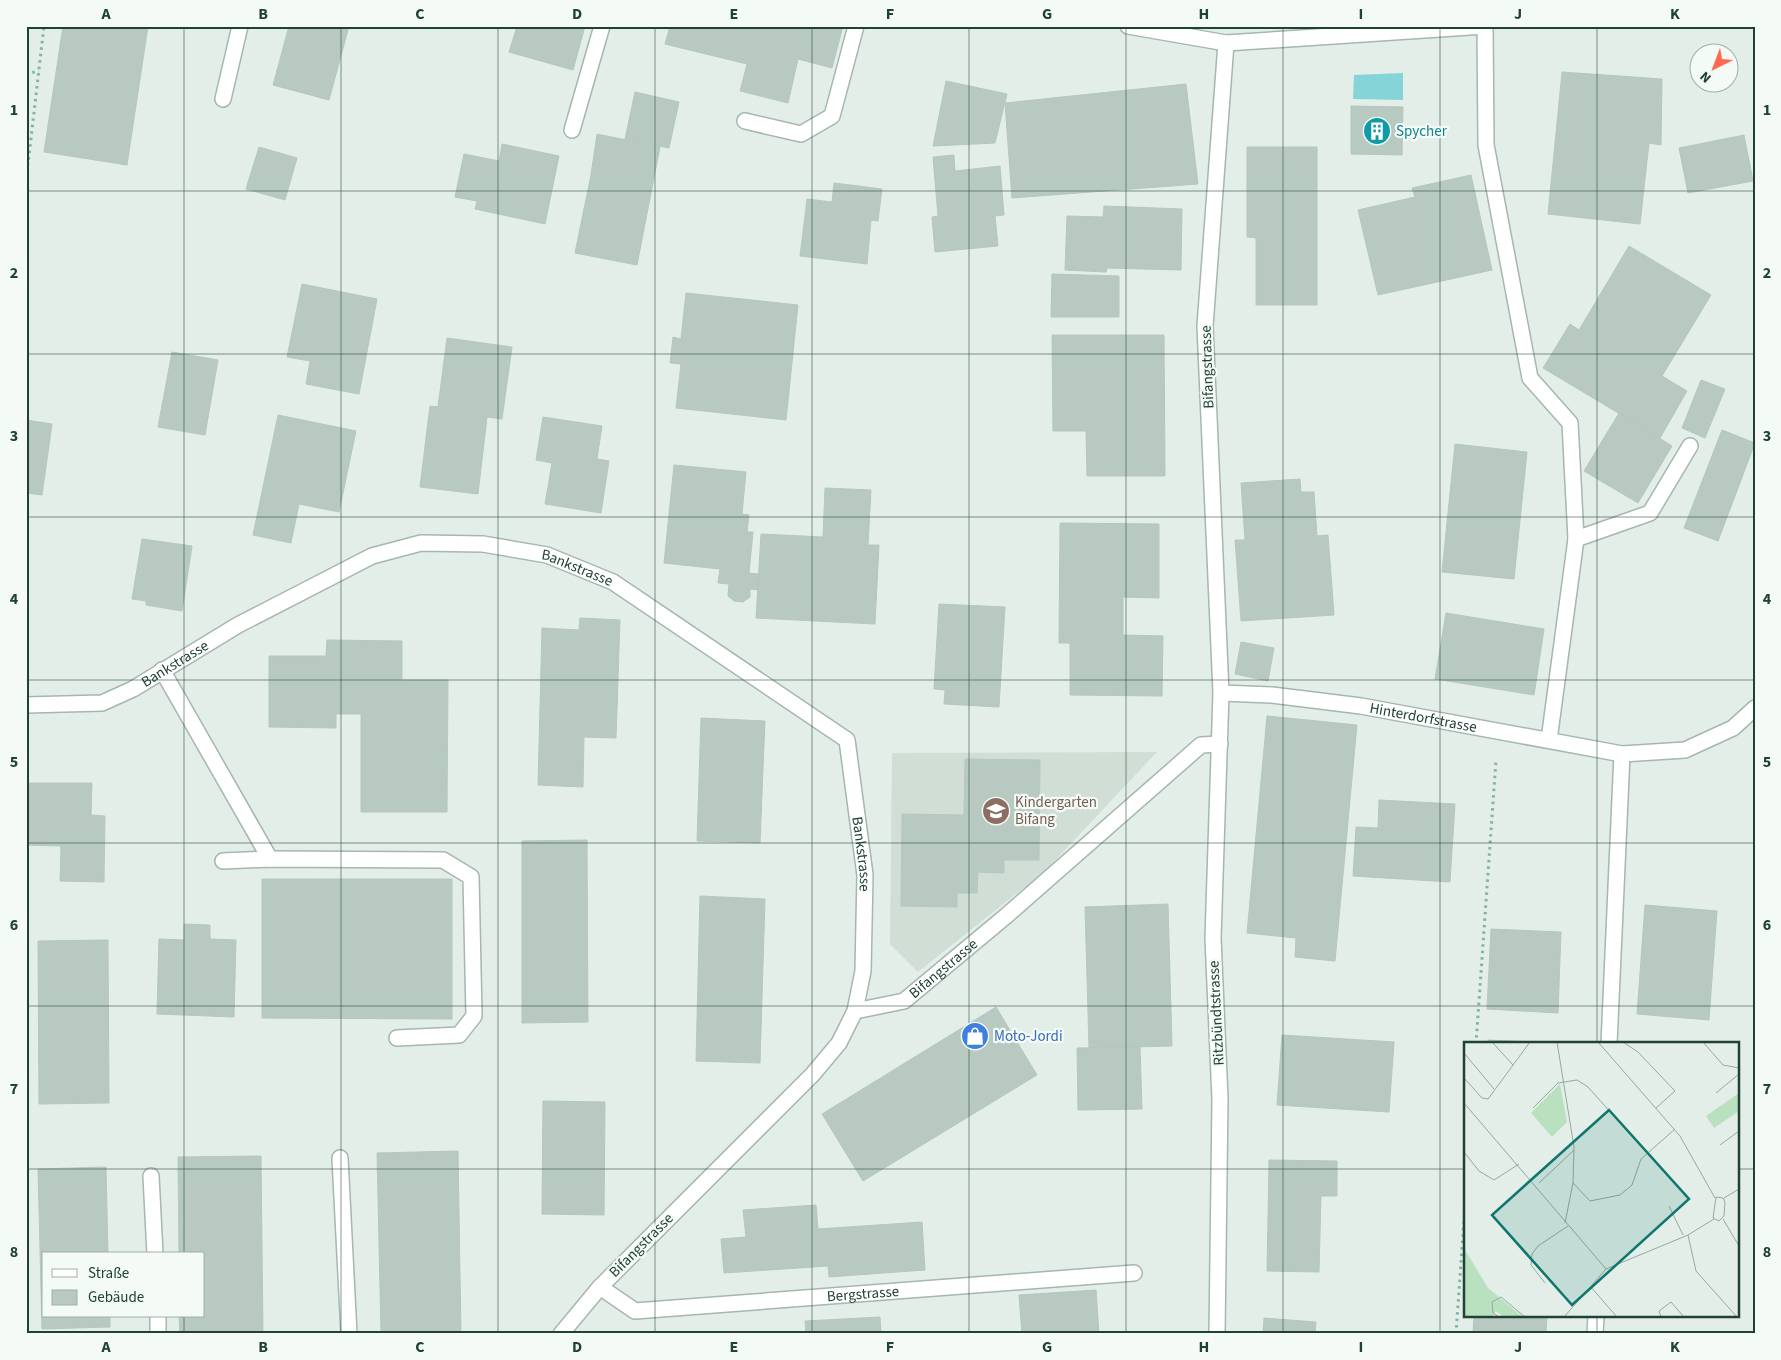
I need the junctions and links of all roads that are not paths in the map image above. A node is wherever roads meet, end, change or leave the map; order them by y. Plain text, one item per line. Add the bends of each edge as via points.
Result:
1 (240, 26) edge
2 (602, 26) edge
3 (856, 26) edge
4 (1128, 26) edge
5 (1485, 26) edge
6 (1226, 43) junction
7 (223, 99) dead end
8 (745, 121) dead end
9 (572, 130) dead end
10 (1690, 446) dead end
11 (1576, 539) junction
12 (162, 670) junction
13 (1221, 693) junction
14 (26, 704) edge
15 (1755, 708) edge
16 (1549, 740) junction
17 (1220, 744) junction
18 (1622, 754) junction
19 (270, 859) junction
20 (223, 861) dead end
21 (855, 1011) junction
22 (397, 1038) dead end
23 (1609, 1042) edge
24 (340, 1158) dead end
25 (151, 1176) dead end
26 (154, 1252) edge
27 (1134, 1273) dead end
28 (600, 1287) junction
29 (158, 1318) edge
30 (1596, 1318) edge
31 (158, 1334) edge
32 (349, 1334) edge
33 (561, 1334) edge
34 (1217, 1334) edge
35 (1595, 1334) edge

1 - 7 street
2 - 9 street
3 - 8 street via 832,116 801,134
4 - 6 street
5 - 6 street
5 - 11 street via 1486,145 1530,378 1570,422
6 - 13 street, Bifangstrasse via 1205,326
10 - 11 street via 1650,512
11 - 16 street
12 - 14 street, Bankstrasse via 133,689 102,703
12 - 19 street
12 - 21 street, Bankstrasse via 238,625 372,556 421,543 483,544 546,556 613,582 847,740 865,876 863,971
13 - 16 street, Hinterdorfstrasse via 1272,695 1361,706
13 - 17 street, Ritzbündtstrasse
15 - 18 street, Hinterdorfstrasse via 1733,728 1685,750
16 - 18 street, Hinterdorfstrasse
17 - 21 street, Bifangstrasse via 1201,745 904,1001
17 - 34 street, Ritzbündtstrasse via 1213,938 1220,1099
18 - 23 street
19 - 20 street
19 - 22 street via 443,860 471,877 474,1016 459,1035
21 - 28 street, Bifangstrasse via 839,1043 813,1074
24 - 32 street
25 - 26 street
27 - 28 street, Bergstrasse via 635,1312
28 - 33 street, Bifangstrasse
29 - 31 street
30 - 35 street

